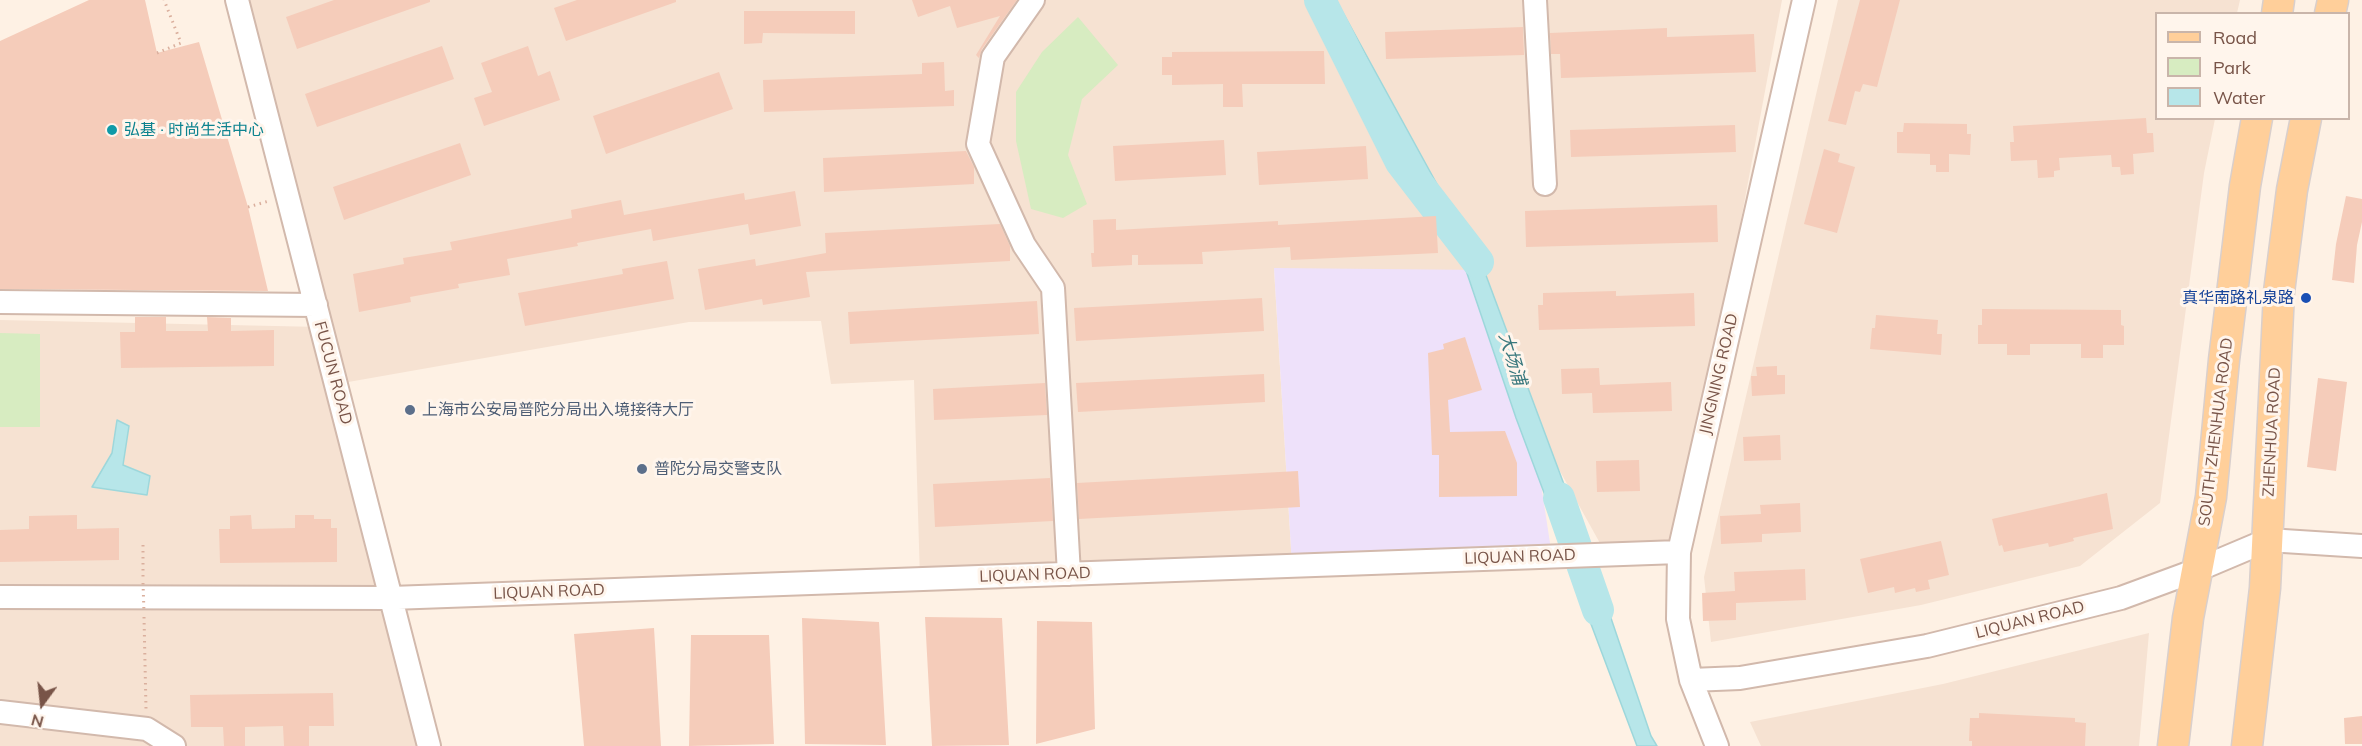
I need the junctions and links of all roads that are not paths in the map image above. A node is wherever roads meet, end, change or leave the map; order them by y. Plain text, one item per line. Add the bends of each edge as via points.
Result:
1 (237, 0) edge
2 (1033, 0) edge
3 (1535, 0) edge
4 (1804, 0) edge
5 (2257, 120) edge
6 (2306, 120) edge
7 (1545, 184) dead end
8 (0, 302) edge
9 (316, 305) junction
10 (2268, 540) junction
11 (2362, 546) edge
12 (1679, 552) junction
13 (2197, 570) junction
14 (1069, 574) junction
15 (0, 597) edge
16 (391, 598) junction
17 (1691, 680) junction
18 (0, 712) edge
19 (174, 746) edge
20 (429, 746) edge
21 (1717, 746) edge
22 (2173, 746) edge
23 (2247, 746) edge

1 - 9 street, FUCUN ROAD
2 - 14 street via 993,57 978,144 1024,245 1053,288
3 - 7 street
4 - 12 street, JINGNING ROAD
5 - 13 main road, SOUTH ZHENHUA ROAD via 2244,198 2211,496
6 - 10 main road, ZHENHUA ROAD via 2279,292
8 - 9 street
9 - 16 street, FUCUN ROAD
10 - 11 street, LIQUAN ROAD
10 - 13 street, LIQUAN ROAD
10 - 23 main road, ZHENHUA ROAD
12 - 14 street, LIQUAN ROAD
12 - 17 street, JINGNING ROAD via 1678,619
13 - 17 street, LIQUAN ROAD via 2121,598 1927,646 1740,678
13 - 22 main road, SOUTH ZHENHUA ROAD
14 - 16 street, LIQUAN ROAD
15 - 16 street, LIQUAN ROAD
16 - 20 street, FUCUN ROAD
17 - 21 street, JINGNING ROAD
18 - 19 street via 147,729

